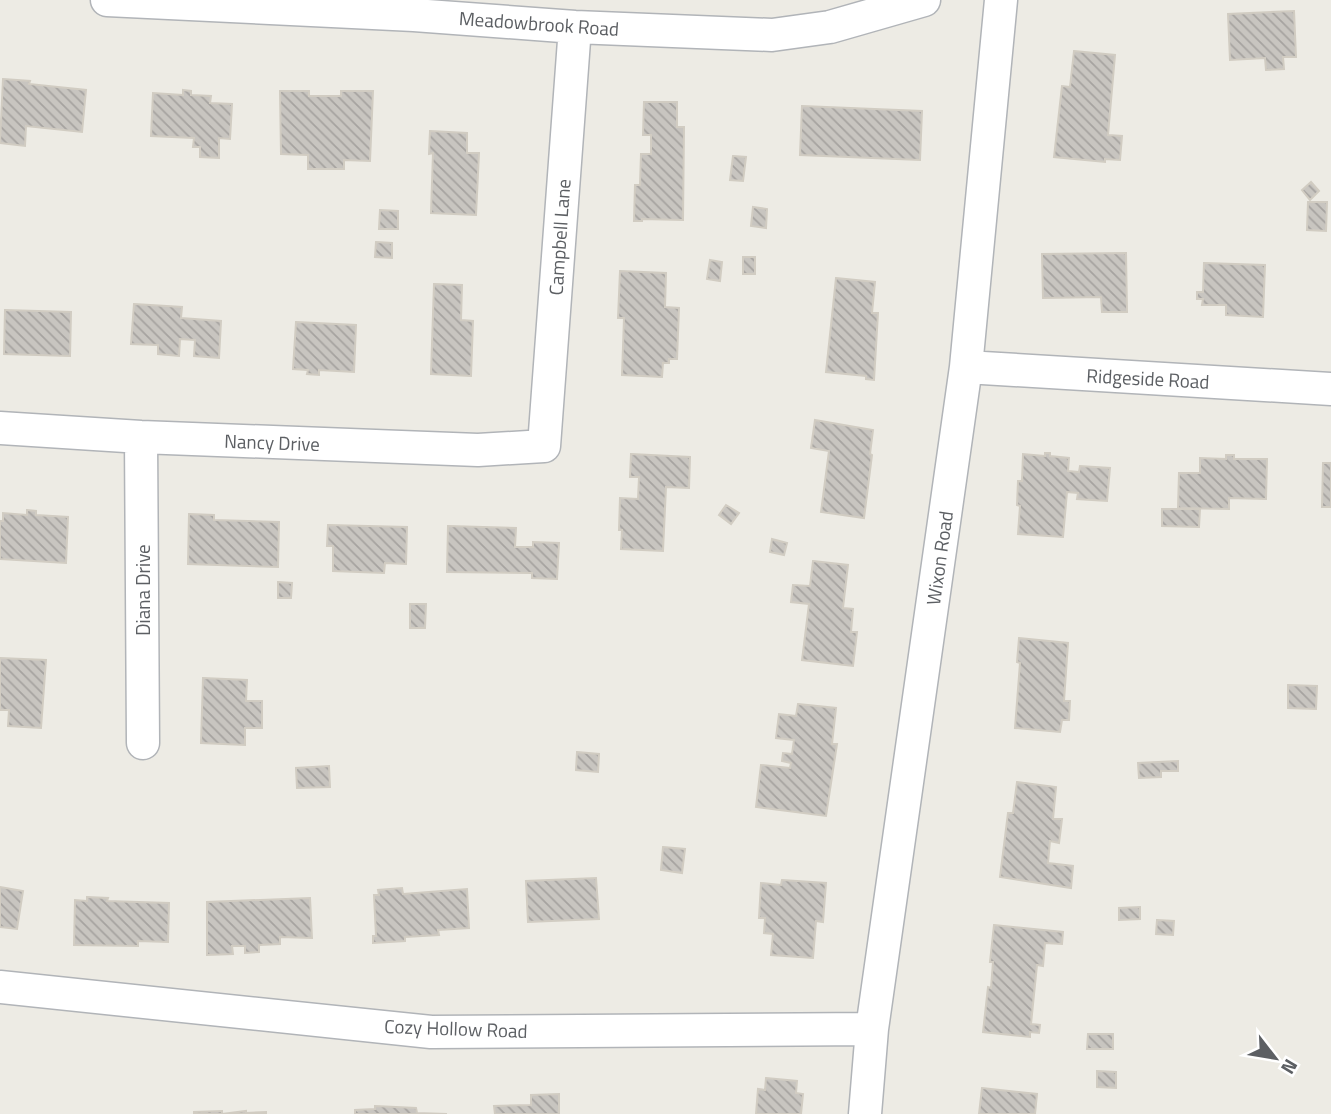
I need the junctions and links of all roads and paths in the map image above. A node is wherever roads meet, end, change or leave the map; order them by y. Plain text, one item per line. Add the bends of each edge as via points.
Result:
1 (107, 0) edge
2 (925, 0) edge
3 (1001, 0) edge
4 (575, 27) junction
5 (966, 367) junction
6 (1331, 389) edge
7 (0, 428) edge
8 (141, 437) junction
9 (544, 446) joint
10 (143, 743) dead end
11 (0, 987) edge
12 (872, 1029) junction
13 (865, 1114) edge

1 - 4 street, Meadowbrook Road
2 - 4 street, Meadowbrook Road via 830,27 772,35
3 - 5 street, Wixon Road
4 - 9 street, Campbell Lane
5 - 6 street, Ridgeside Road
5 - 12 street, Wixon Road
7 - 8 street, Nancy Drive
8 - 9 street, Nancy Drive via 478,450
8 - 10 street, Diana Drive
11 - 12 street, Cozy Hollow Road via 431,1032
12 - 13 street, Wixon Road

